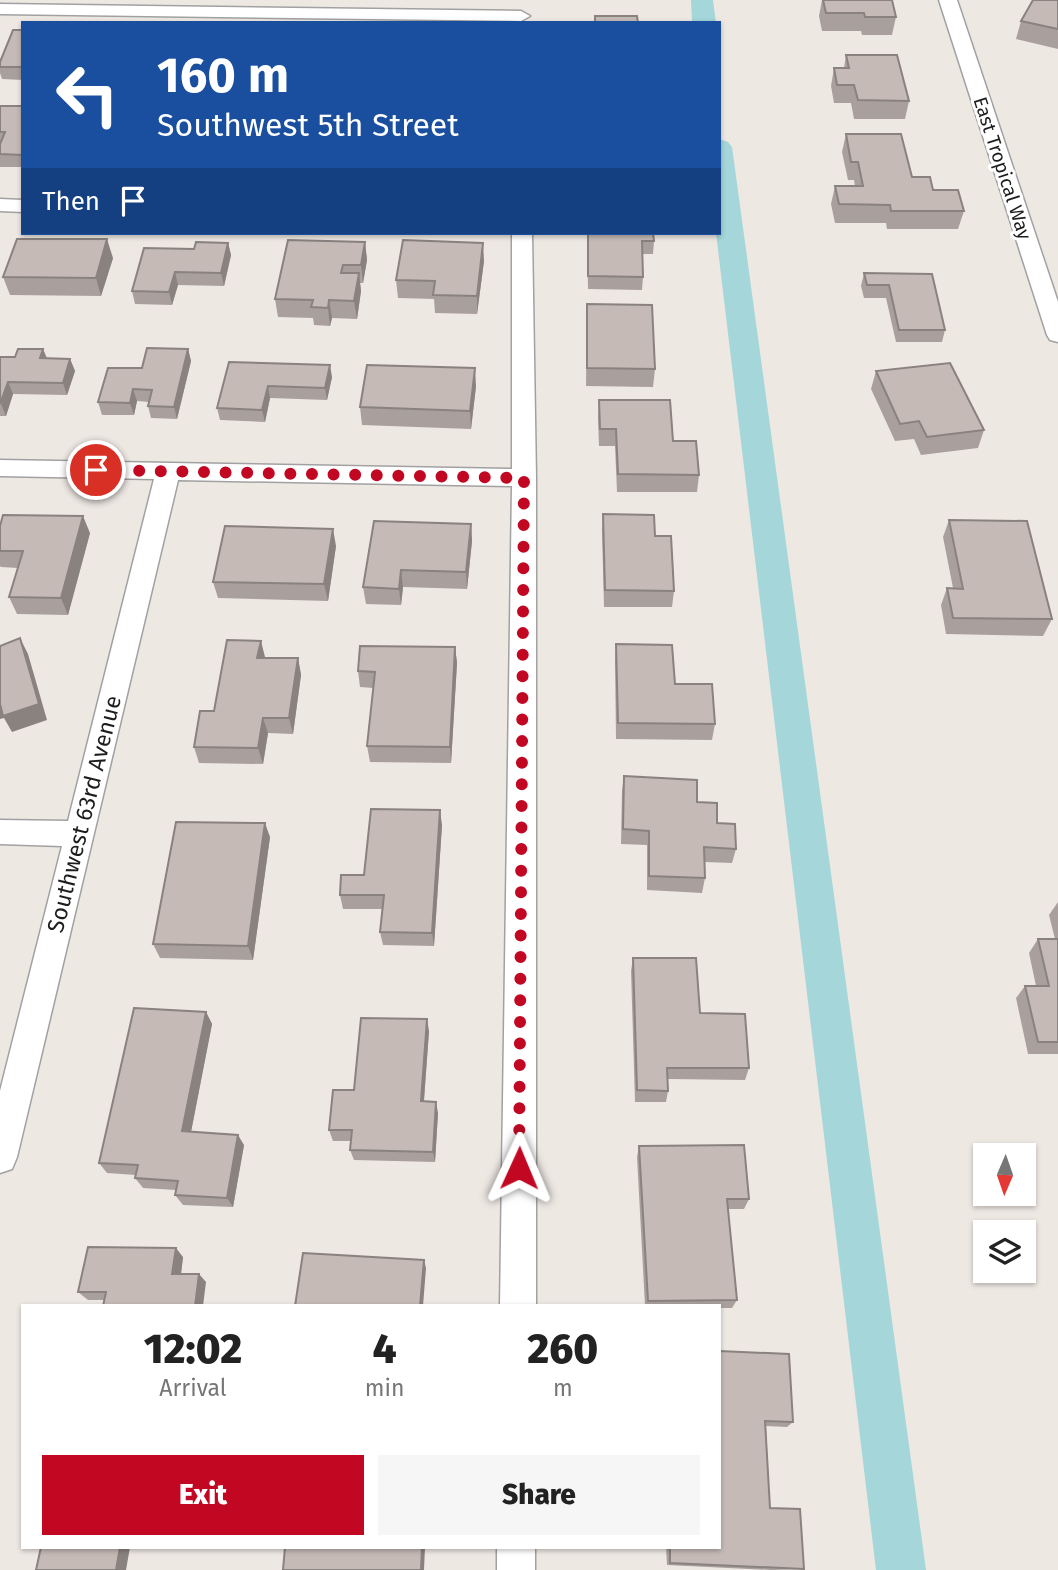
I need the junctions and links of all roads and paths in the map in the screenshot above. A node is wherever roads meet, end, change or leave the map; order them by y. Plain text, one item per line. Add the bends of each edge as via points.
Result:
1 (948, 0) edge
2 (0, 9) edge
3 (521, 13) edge
4 (0, 205) edge
5 (21, 206) edge
6 (522, 235) edge
7 (1058, 335) edge
8 (0, 468) edge
9 (168, 472) junction
10 (524, 478) junction
11 (0, 832) edge
12 (80, 834) junction
13 (0, 1157) edge
14 (518, 1304) edge
15 (516, 1549) edge
16 (516, 1570) edge

1 - 7 street, East Tropical Way
2 - 3 street
4 - 5 street
6 - 10 street
8 - 9 street
9 - 10 street
9 - 12 street, Southwest 63rd Avenue
10 - 14 street
11 - 12 street
12 - 13 street, Southwest 63rd Avenue
15 - 16 street

